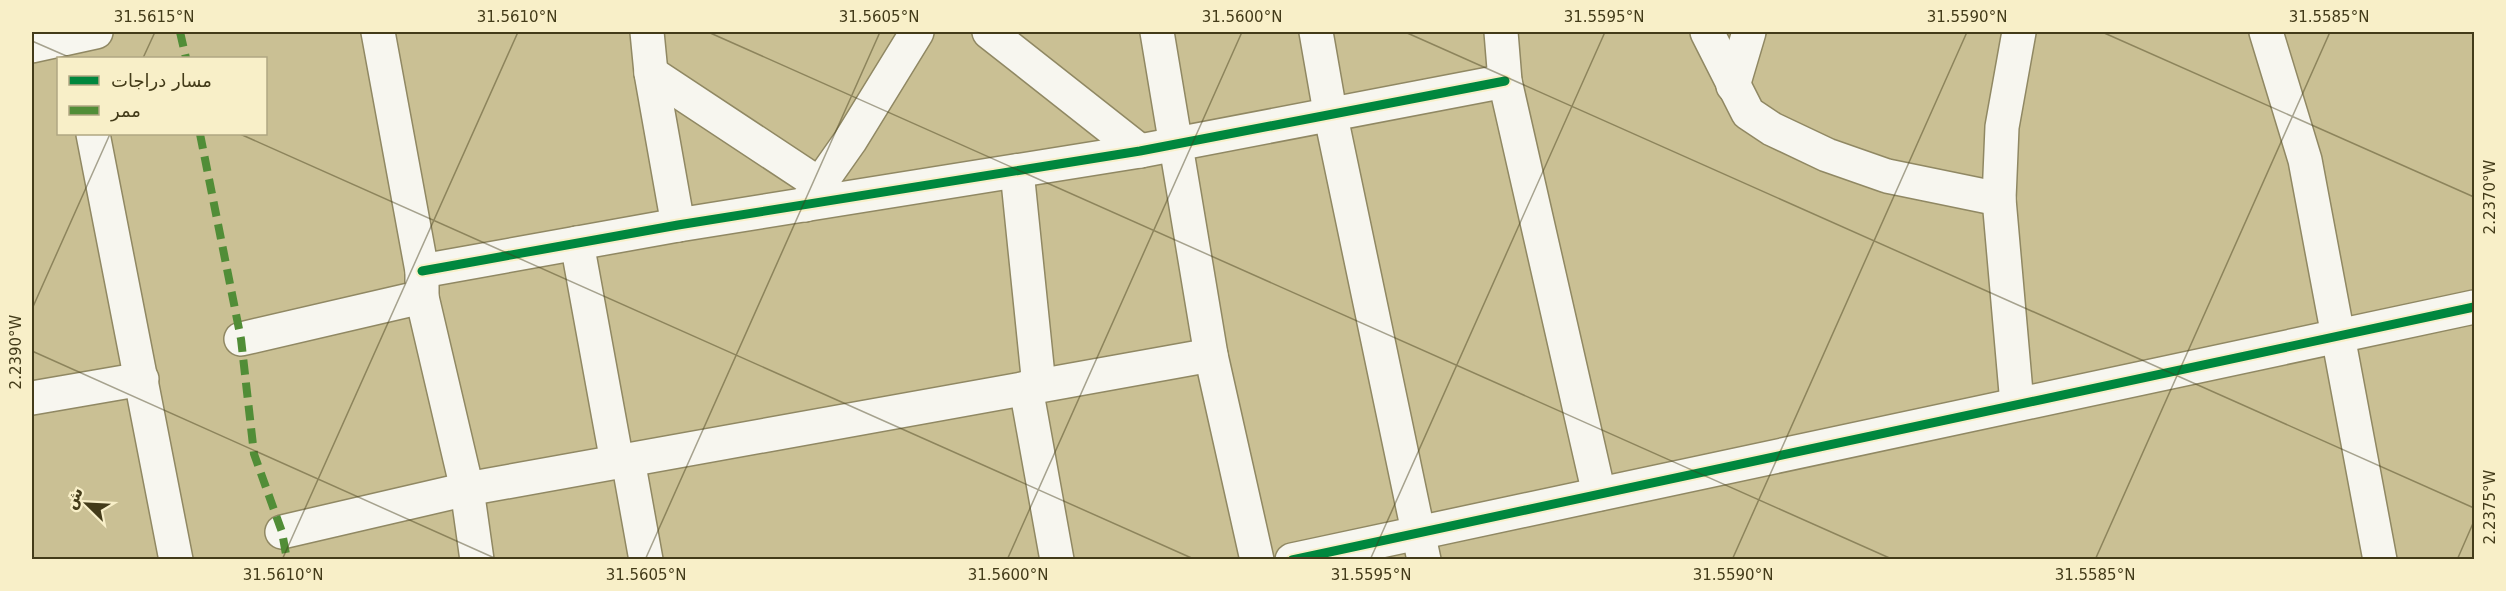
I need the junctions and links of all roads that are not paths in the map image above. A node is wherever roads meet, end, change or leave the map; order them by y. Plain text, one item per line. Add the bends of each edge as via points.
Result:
1 (378, 32) edge
2 (647, 32) edge
3 (917, 32) edge
4 (988, 32) edge
5 (1156, 32) edge
6 (1316, 32) edge
7 (1501, 32) edge
8 (1707, 32) edge
9 (1749, 32) edge
10 (2019, 32) edge
11 (2266, 32) edge
12 (83, 42) edge
13 (32, 46) edge
14 (651, 73) junction
15 (1505, 81) junction
16 (1733, 86) junction
17 (1330, 112) junction
18 (93, 135) edge
19 (1176, 144) junction
20 (1140, 151) junction
21 (1017, 171) junction
22 (812, 194) junction
23 (1999, 199) junction
24 (678, 225) junction
25 (577, 243) junction
26 (422, 284) junction
27 (2475, 307) edge
28 (2338, 336) junction
29 (241, 339) dead end
30 (1211, 355) junction
31 (142, 379) junction
32 (1032, 387) junction
33 (32, 398) edge
34 (2018, 404) junction
35 (623, 461) junction
36 (467, 489) junction
37 (1599, 494) junction
38 (282, 532) dead end
39 (1422, 546) edge
40 (176, 560) edge
41 (477, 560) edge
42 (646, 560) edge
43 (1057, 560) edge
44 (1257, 560) edge
45 (1292, 560) edge
46 (2380, 560) edge

1 - 26 street
2 - 14 street
3 - 22 street
4 - 20 street
5 - 19 street
6 - 17 street
7 - 15 street
8 - 16 street
9 - 16 street
10 - 23 street via 2002,127
11 - 28 street via 2305,160
12 - 13 street
14 - 22 street
14 - 24 street
15 - 17 street
15 - 37 street
16 - 23 street via 1748,113 1827,155 1887,176
17 - 19 street
17 - 39 street
18 - 31 street
19 - 20 street
19 - 30 street
20 - 21 street
21 - 22 street
21 - 32 street
22 - 24 street
23 - 34 street
24 - 25 street
25 - 26 street
25 - 35 street
26 - 29 street
26 - 36 street
27 - 28 street
28 - 34 street
28 - 46 street
30 - 32 street
30 - 44 street
31 - 33 street
31 - 40 street
32 - 35 street
32 - 43 street
34 - 37 street
35 - 36 street
35 - 42 street
36 - 38 street
36 - 41 street
37 - 39 street
39 - 45 street

